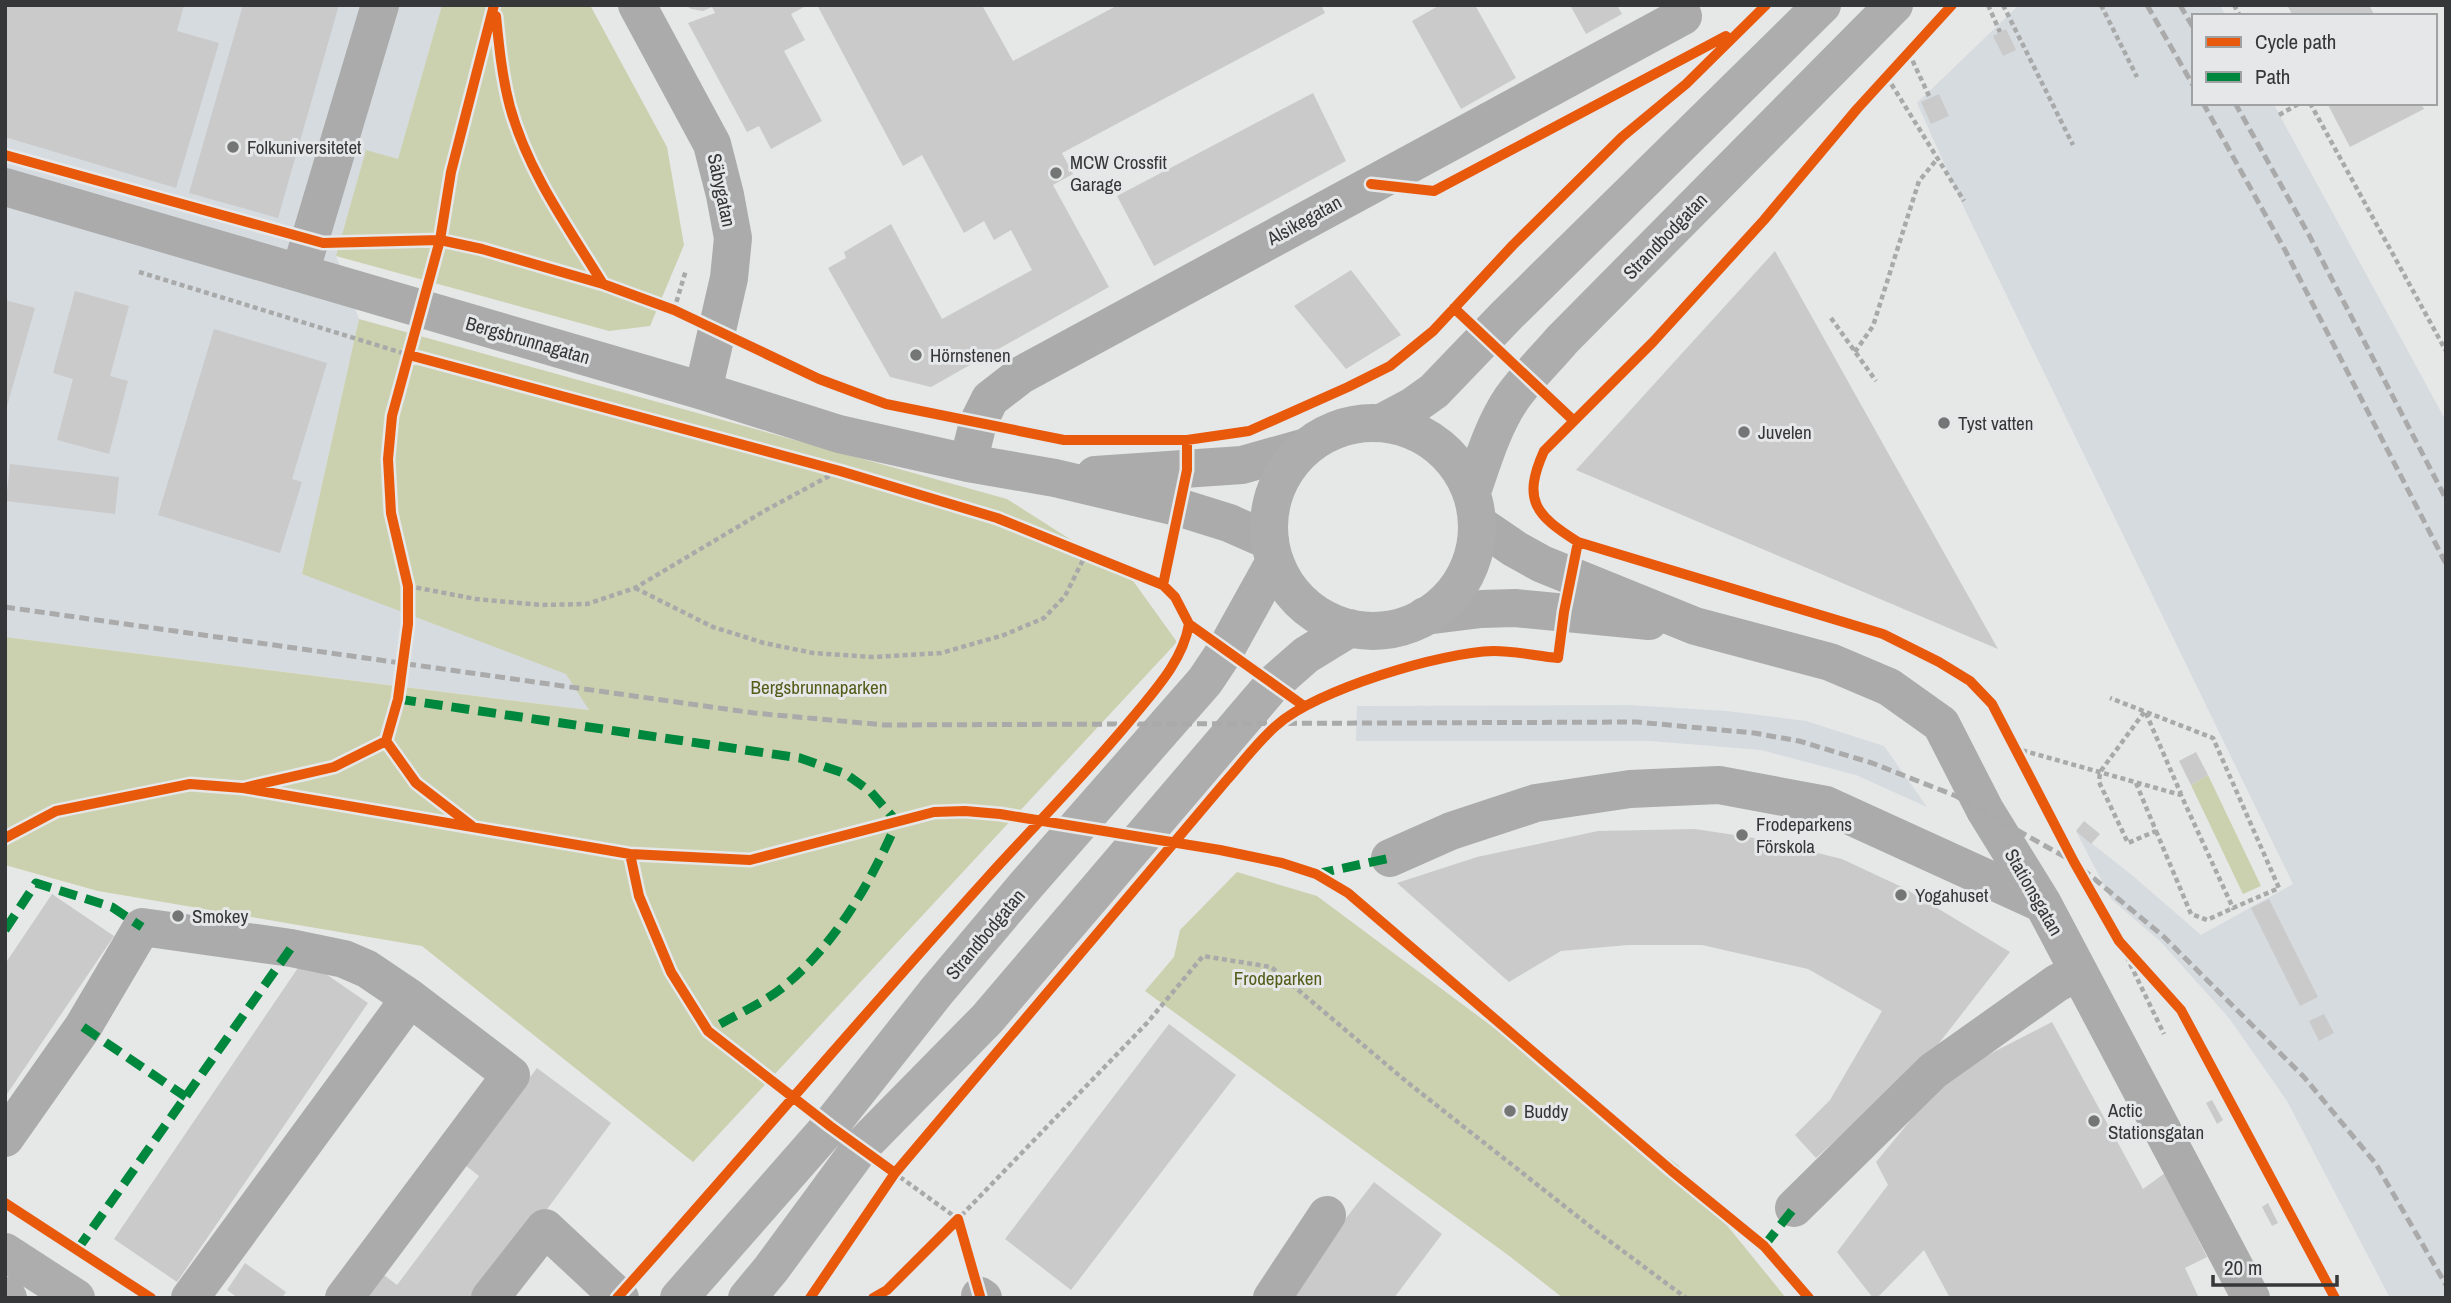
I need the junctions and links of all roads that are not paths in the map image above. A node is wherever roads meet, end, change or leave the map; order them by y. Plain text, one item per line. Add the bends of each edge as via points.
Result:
1 (380, 5) edge
2 (637, 5) edge
3 (1822, 5) edge
4 (1894, 5) edge
5 (1683, 16) dead end
6 (5, 187) edge
7 (300, 273) junction
8 (703, 391) junction
9 (1381, 423) junction
10 (1306, 447) junction
11 (968, 463) junction
12 (1055, 478) junction
13 (1474, 508) junction
14 (1272, 551) junction
15 (1425, 617) junction
16 (1695, 626) junction
17 (1350, 628) junction
18 (1390, 858) dead end
19 (2043, 904) junction
20 (2079, 972) junction
21 (410, 998) junction
22 (5, 1138) edge
23 (1794, 1208) dead end
24 (1327, 1215) dead end
25 (5, 1252) edge
26 (76, 1298) edge
27 (190, 1298) edge
28 (344, 1298) edge
29 (491, 1298) edge
30 (620, 1298) edge
31 (679, 1298) edge
32 (747, 1298) edge
33 (1272, 1298) edge
34 (2251, 1298) edge

1 - 7 street
2 - 8 street, Säbygatan via 712,144 733,238 729,278
3 - 9 main road via 1434,391
4 - 13 main road, Strandbodgatan via 1520,388 1499,419 1486,450
5 - 11 street, Alsikegatan via 1021,375 990,399 978,423
6 - 7 street, Bergsbrunnagatan
7 - 8 street, Bergsbrunnagatan
8 - 11 street, Bergsbrunnagatan via 839,434
9 - 10 main road via 1335,430
9 - 13 main road via 1409,429 1444,450 1457,466
10 - 12 street, Bergsbrunnagatan via 1242,465
10 - 14 main road via 1280,479 1272,499
11 - 12 street, Bergsbrunnagatan
12 - 14 street, Bergsbrunnagatan via 1229,523
13 - 15 main road via 1471,560 1464,577
13 - 16 street, Stationsgatan via 1515,549 1542,564
14 - 17 main road via 1292,592 1304,604
14 - 31 main road, Strandbodgatan via 1225,651 1205,681 1027,884 830,1126
15 - 16 street, Stationsgatan via 1515,608
15 - 17 main road via 1389,630
16 - 19 street, Stationsgatan via 1830,662 1889,687 1941,724 1985,810
17 - 32 main road via 1306,655 1273,684 987,1019 860,1148
18 - 19 street via 1451,831 1536,803 1630,789 1719,785 1826,805
19 - 20 street, Stationsgatan
20 - 23 street via 1933,1071
20 - 34 street, Stationsgatan
21 - 22 street via 344,959 142,927 83,1027
21 - 27 street
21 - 28 street via 511,1075
24 - 33 street
25 - 26 main road
29 - 30 street via 545,1228

